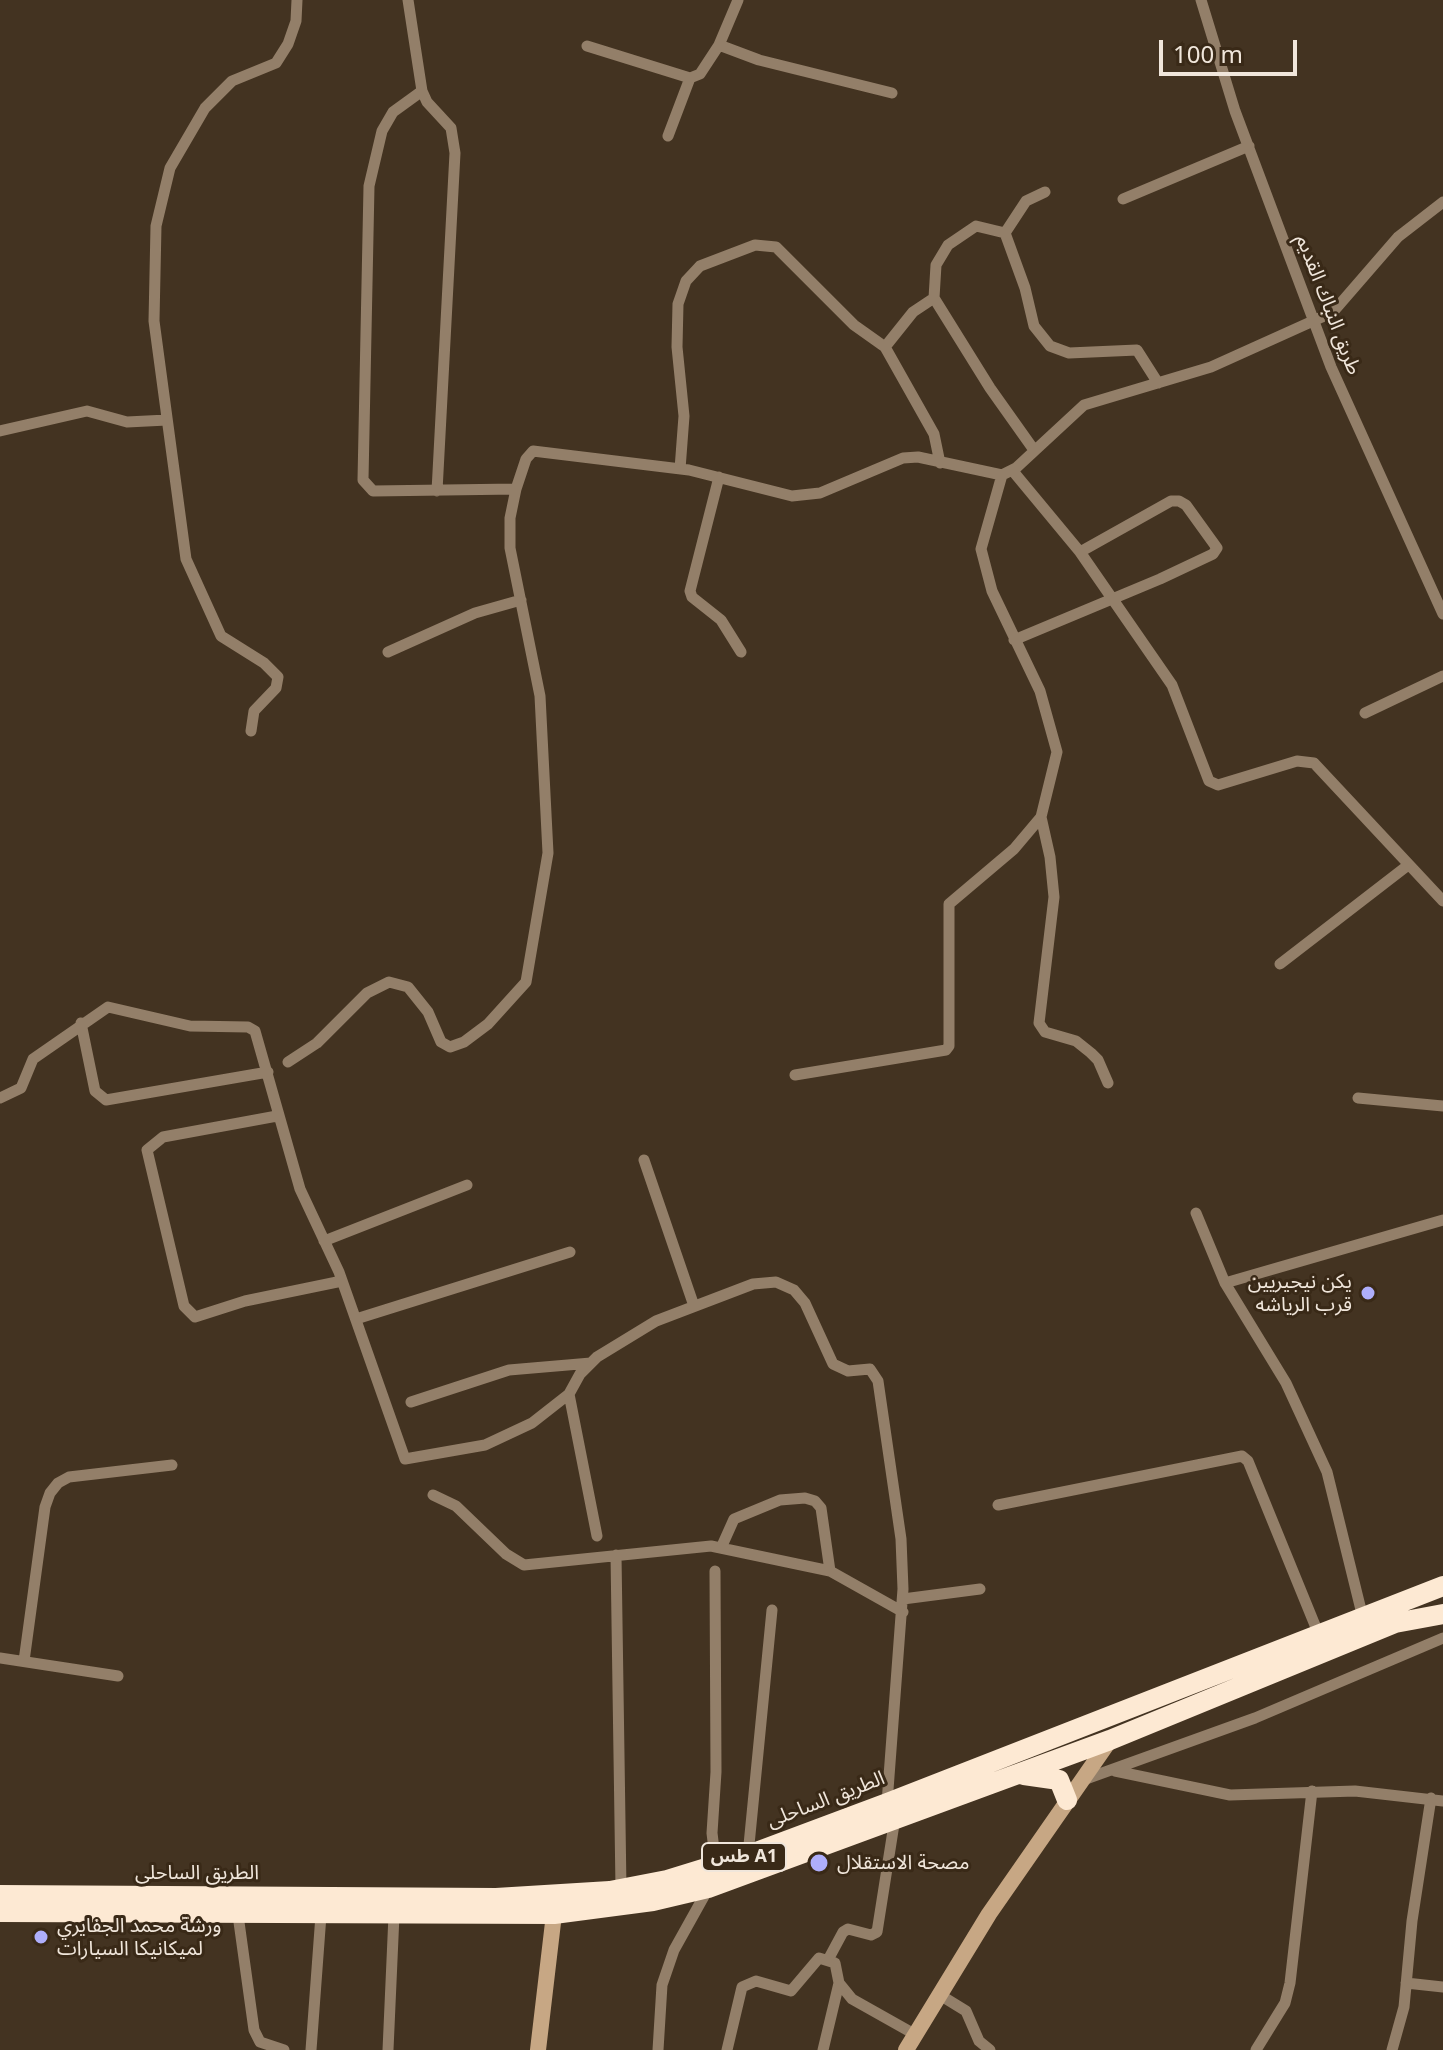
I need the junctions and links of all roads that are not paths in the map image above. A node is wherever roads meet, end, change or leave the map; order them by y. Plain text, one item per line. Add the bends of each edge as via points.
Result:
1 (297, 0) edge
2 (408, 0) edge
3 (738, 0) edge
4 (1201, 0) edge
5 (719, 45) junction
6 (587, 46) dead end
7 (690, 78) junction
8 (422, 91) junction
9 (892, 93) dead end
10 (668, 136) dead end
11 (1249, 146) junction
12 (1045, 192) dead end
13 (1123, 199) dead end
14 (1443, 202) edge
15 (1005, 233) junction
16 (934, 298) junction
17 (1315, 320) junction
18 (885, 347) junction
19 (1158, 383) junction
20 (167, 420) junction
21 (0, 432) edge
22 (1034, 450) junction
23 (940, 463) junction
24 (680, 469) junction
25 (1007, 472) junction
26 (719, 477) junction
27 (516, 489) junction
28 (437, 491) junction
29 (1080, 552) junction
30 (521, 600) junction
31 (1110, 600) junction
32 (1443, 614) edge
33 (1014, 640) junction
34 (388, 652) dead end
35 (741, 652) dead end
36 (1443, 676) edge
37 (1365, 713) dead end
38 (251, 731) dead end
39 (1041, 817) junction
40 (1407, 866) junction
41 (1443, 901) edge
42 (1280, 964) dead end
43 (81, 1023) junction
44 (288, 1062) dead end
45 (268, 1072) junction
46 (795, 1075) dead end
47 (1108, 1083) dead end
48 (0, 1098) edge
49 (1358, 1098) dead end
50 (1443, 1106) edge
51 (277, 1116) junction
52 (644, 1160) dead end
53 (467, 1185) dead end
54 (1196, 1213) dead end
55 (1443, 1220) edge
56 (324, 1241) junction
57 (570, 1252) dead end
58 (342, 1281) junction
59 (1225, 1283) junction
60 (694, 1306) junction
61 (356, 1319) junction
62 (591, 1363) junction
63 (569, 1394) junction
64 (411, 1402) dead end
65 (172, 1465) dead end
66 (433, 1495) dead end
67 (998, 1505) dead end
68 (597, 1536) dead end
69 (721, 1548) junction
70 (616, 1555) junction
71 (715, 1571) dead end
72 (830, 1571) junction
73 (1443, 1586) edge
74 (980, 1589) dead end
75 (903, 1606) junction
76 (772, 1610) dead end
77 (1443, 1614) edge
78 (1363, 1618) junction
79 (1319, 1635) junction
80 (1443, 1638) edge
81 (0, 1658) edge
82 (24, 1661) junction
83 (118, 1676) dead end
84 (1110, 1740) junction
85 (1113, 1770) junction
86 (1012, 1775) junction
87 (1059, 1780) junction
88 (1081, 1781) junction
89 (1312, 1791) junction
90 (1437, 1799) edge
91 (1067, 1800) junction
92 (891, 1810) junction
93 (748, 1855) junction
94 (716, 1866) junction
95 (708, 1888) junction
96 (621, 1889) junction
97 (0, 1895) edge
98 (0, 1912) edge
99 (554, 1914) junction
100 (238, 1915) junction
101 (321, 1915) junction
102 (394, 1915) junction
103 (829, 1958) junction
104 (839, 1983) junction
105 (1406, 1983) junction
106 (1443, 1987) edge
107 (940, 1995) junction
108 (916, 2035) junction
109 (284, 2050) edge
110 (311, 2050) edge
111 (388, 2050) edge
112 (538, 2050) edge
113 (658, 2050) edge
114 (727, 2050) edge
115 (823, 2050) edge
116 (906, 2050) edge
117 (990, 2050) edge
118 (1256, 2050) edge
119 (1392, 2050) edge

1 - 20 street via 296,21 283,55 215,94 167,177 156,226 153,286
2 - 8 street
3 - 5 street
4 - 11 street, طريق النباك القديم
5 - 7 street via 700,74
5 - 9 street
6 - 7 street
7 - 10 street
8 - 28 street via 451,128 455,153
8 - 28 street via 393,112 382,131 369,186 363,480 373,491
11 - 13 street
11 - 17 street, طريق النباك القديم
12 - 15 street via 1026,201
14 - 17 street via 1398,237 1341,304
15 - 16 street via 976,226 948,245 936,265
15 - 19 street via 1034,326 1050,346 1069,353 1137,350
16 - 18 street via 913,312
16 - 22 street
17 - 19 street via 1211,367
17 - 32 street, طريق النباك القديم via 1362,441
18 - 23 street via 934,434
18 - 24 street via 854,325 776,247 755,245 700,266 686,281 678,304 684,416
19 - 22 street via 1084,405
20 - 21 street via 127,422 87,411
20 - 38 street via 190,568 221,636 278,677 276,688 254,711
22 - 25 street
23 - 25 street
23 - 26 street via 903,458 806,495 762,491
24 - 26 street
24 - 27 street via 533,451
25 - 29 street
25 - 33 street via 981,549
26 - 35 street via 690,591 721,620
27 - 28 street
27 - 30 street via 510,548
29 - 31 street
29 - 31 street via 1171,501 1186,505 1215,545 1213,554
30 - 34 street via 475,613
30 - 44 street via 540,696 548,853 526,982 488,1024 450,1047 441,1042 428,1012 408,987 389,982 367,993 317,1043
31 - 33 street
31 - 40 street via 1172,685 1209,781 1218,785 1297,761 1314,763
33 - 39 street via 1040,691 1057,752
36 - 37 street
39 - 46 street via 1014,849 949,904 946,1050
39 - 47 street via 1054,897 1039,1023 1045,1032 1076,1041 1091,1053
40 - 41 street
40 - 42 street
43 - 45 street via 99,1010 120,1007 190,1026 248,1027 260,1036
43 - 45 street via 95,1091 106,1100
43 - 48 street via 33,1059 21,1088
45 - 51 street
49 - 50 street
51 - 56 street via 300,1189
51 - 58 street via 163,1137 147,1150 184,1306 195,1317
52 - 60 street
53 - 56 street
54 - 59 street
55 - 59 street
56 - 58 street
57 - 61 street
58 - 61 street
59 - 78 street via 1286,1383 1327,1472
60 - 62 street via 656,1321
60 - 75 street via 731,1290 776,1282 794,1290 805,1303 833,1364 873,1373 901,1539
61 - 63 street via 405,1459 485,1445 551,1410
62 - 63 street
62 - 64 street via 509,1370
63 - 68 street
65 - 82 street via 69,1477 50,1493
66 - 70 street via 456,1506 524,1565
67 - 79 street via 1242,1456
69 - 70 street
69 - 72 street
69 - 72 street via 728,1528 742,1514 780,1500 805,1498 821,1508
70 - 96 street
71 - 94 street
72 - 75 street
73 - 78 highway, الطريق الساحلى / طس A1
74 - 75 street
75 - 92 street
76 - 93 street
77 - 84 highway, الطريق الساحلى / طس A1 via 1395,1623
78 - 79 highway, الطريق الساحلى / طس A1
79 - 92 highway, الطريق الساحلى / طس A1
80 - 85 street via 1255,1718
81 - 82 street
82 - 83 street
84 - 86 highway, الطريق الساحلى / طس A1
84 - 88 street
85 - 88 street
85 - 89 street via 1230,1795
86 - 87 highway
86 - 92 highway, الطريق الساحلى / طس A1
87 - 88 street
87 - 91 highway
88 - 91 street
89 - 90 street
89 - 118 street via 1290,1983 1285,2003
90 - 105 street
91 - 107 street
92 - 93 highway, الطريق الساحلى / طس A1
92 - 95 highway, الطريق الساحلى / طس A1
92 - 103 street via 877,1932 848,1929
93 - 94 highway, الطريق الساحلى / طس A1
94 - 96 highway, الطريق الساحلى / طس A1
95 - 99 highway, الطريق الساحلى / طس A1
95 - 113 street via 674,1950 662,1985
96 - 97 highway, الطريق الساحلى / طس A1 via 496,1898
98 - 100 highway, الطريق الساحلى / طس A1
99 - 102 highway, الطريق الساحلى / طس A1
99 - 112 street
100 - 101 highway, الطريق الساحلى / طس A1
100 - 109 street via 254,2030 260,2042
101 - 102 highway, الطريق الساحلى / طس A1
101 - 110 street
102 - 111 street
103 - 104 street
103 - 114 street via 814,1962 791,1991 756,1981 742,1987
104 - 108 street via 852,1999
104 - 115 street
105 - 106 street
105 - 119 street
107 - 108 street
107 - 117 street via 966,2011 979,2041
108 - 116 street

